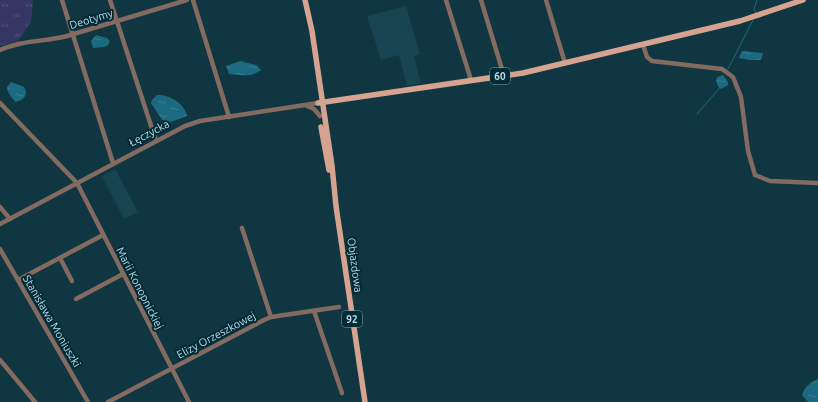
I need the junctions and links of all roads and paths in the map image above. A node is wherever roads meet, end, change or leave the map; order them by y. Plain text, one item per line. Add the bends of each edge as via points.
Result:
1 (62, 0) edge
2 (110, 0) edge
3 (187, 0) edge
4 (193, 0) edge
5 (446, 0) edge
6 (481, 0) edge
7 (546, 0) edge
8 (803, 0) edge
9 (306, 2) edge
10 (117, 21) junction
11 (73, 34) junction
12 (643, 45) junction
13 (0, 50) edge
14 (565, 63) junction
15 (504, 76) junction
16 (471, 80) junction
17 (0, 103) edge
18 (320, 103) junction
19 (305, 105) junction
20 (320, 116) junction
21 (229, 117) junction
22 (156, 141) junction
23 (113, 163) junction
24 (77, 183) junction
25 (818, 183) edge
26 (335, 202) junction
27 (0, 207) edge
28 (10, 219) junction
29 (0, 224) edge
30 (242, 228) dead end
31 (103, 234) junction
32 (0, 249) edge
33 (60, 258) junction
34 (123, 274) junction
35 (18, 280) junction
36 (72, 281) dead end
37 (76, 300) dead end
38 (339, 307) dead end
39 (314, 311) junction
40 (270, 317) junction
41 (0, 360) edge
42 (171, 368) junction
43 (342, 393) dead end
44 (35, 402) edge
45 (88, 402) edge
46 (108, 402) edge
47 (189, 402) edge
48 (365, 402) edge

1 - 11 street
2 - 10 street
3 - 10 street, Deotymy
4 - 21 street
5 - 16 street
6 - 15 street
7 - 14 street
8 - 12 main road, 60 via 754,17
9 - 18 main road, Objazdowa via 306,18
10 - 11 street, Deotymy
10 - 22 street
11 - 13 street, Deotymy via 19,43
11 - 23 street
12 - 14 main road, 60
12 - 25 street via 646,57 650,60 722,69 733,77 741,97 748,151 755,175 770,180
14 - 15 main road, 60
15 - 16 main road, 60
16 - 18 main road, 60
17 - 24 street, Marii Konopnickiej
18 - 19 street, Łęczycka
18 - 20 main road, Objazdowa / 92
18 - 26 main road, Objazdowa / 92 via 334,181
19 - 20 street via 314,109
19 - 21 street, Łęczycka
20 - 26 main road, Objazdowa / 92
21 - 22 street, Łęczycka via 200,121
22 - 23 street, Łęczycka
23 - 24 street, Łęczycka
24 - 28 street, Łęczycka
24 - 31 street, Marii Konopnickiej
26 - 48 main road, Objazdowa / 92
27 - 28 street
28 - 29 street, Łęczycka
30 - 40 street
31 - 33 street
31 - 34 street, Marii Konopnickiej
32 - 35 street, Stanisława Moniuszki
33 - 35 street
33 - 36 street
34 - 37 street
34 - 42 street, Marii Konopnickiej
35 - 45 street, Stanisława Moniuszki
38 - 39 street, Elizy Orzeszkowej
39 - 40 street, Elizy Orzeszkowej
39 - 43 street
40 - 42 street, Elizy Orzeszkowej
41 - 44 street
42 - 46 street, Elizy Orzeszkowej
42 - 47 street, Marii Konopnickiej

